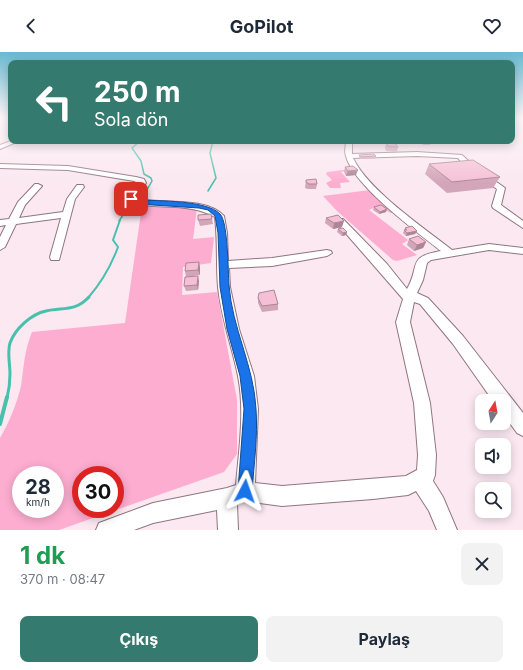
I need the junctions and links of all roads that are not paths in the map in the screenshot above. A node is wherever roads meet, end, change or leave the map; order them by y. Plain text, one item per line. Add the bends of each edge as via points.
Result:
1 (349, 144) edge
2 (349, 156) junction
3 (0, 166) edge
4 (38, 186) dead end
5 (80, 187) dead end
6 (67, 214) junction
7 (13, 221) junction
8 (340, 221) edge
9 (0, 223) edge
10 (523, 225) edge
11 (0, 247) edge
12 (521, 252) edge
13 (327, 253) dead end
14 (449, 253) junction
15 (55, 257) dead end
16 (223, 265) junction
17 (410, 296) junction
18 (499, 394) edge
19 (511, 411) edge
20 (523, 427) edge
21 (420, 479) junction
22 (236, 494) junction
23 (106, 530) edge
24 (228, 530) edge
25 (447, 530) edge

1 - 2 street
2 - 10 street via 460,156 471,168 501,188 496,206
2 - 14 street via 370,187
3 - 16 street via 68,168 141,181 134,201 210,209 218,216 222,233
4 - 7 street via 21,204
5 - 6 street via 71,199
6 - 7 street
6 - 15 street
7 - 9 street
7 - 11 street
8 - 17 street
12 - 14 street via 489,247
13 - 16 street via 272,262
14 - 17 street via 423,260
16 - 22 street via 232,329 246,376 250,409
17 - 18 street via 424,301 458,340
17 - 21 street via 403,322 422,403 427,455 426,475
19 - 20 street
21 - 22 street via 408,485 282,496
21 - 25 street via 436,504
22 - 23 street via 153,513
22 - 24 street

